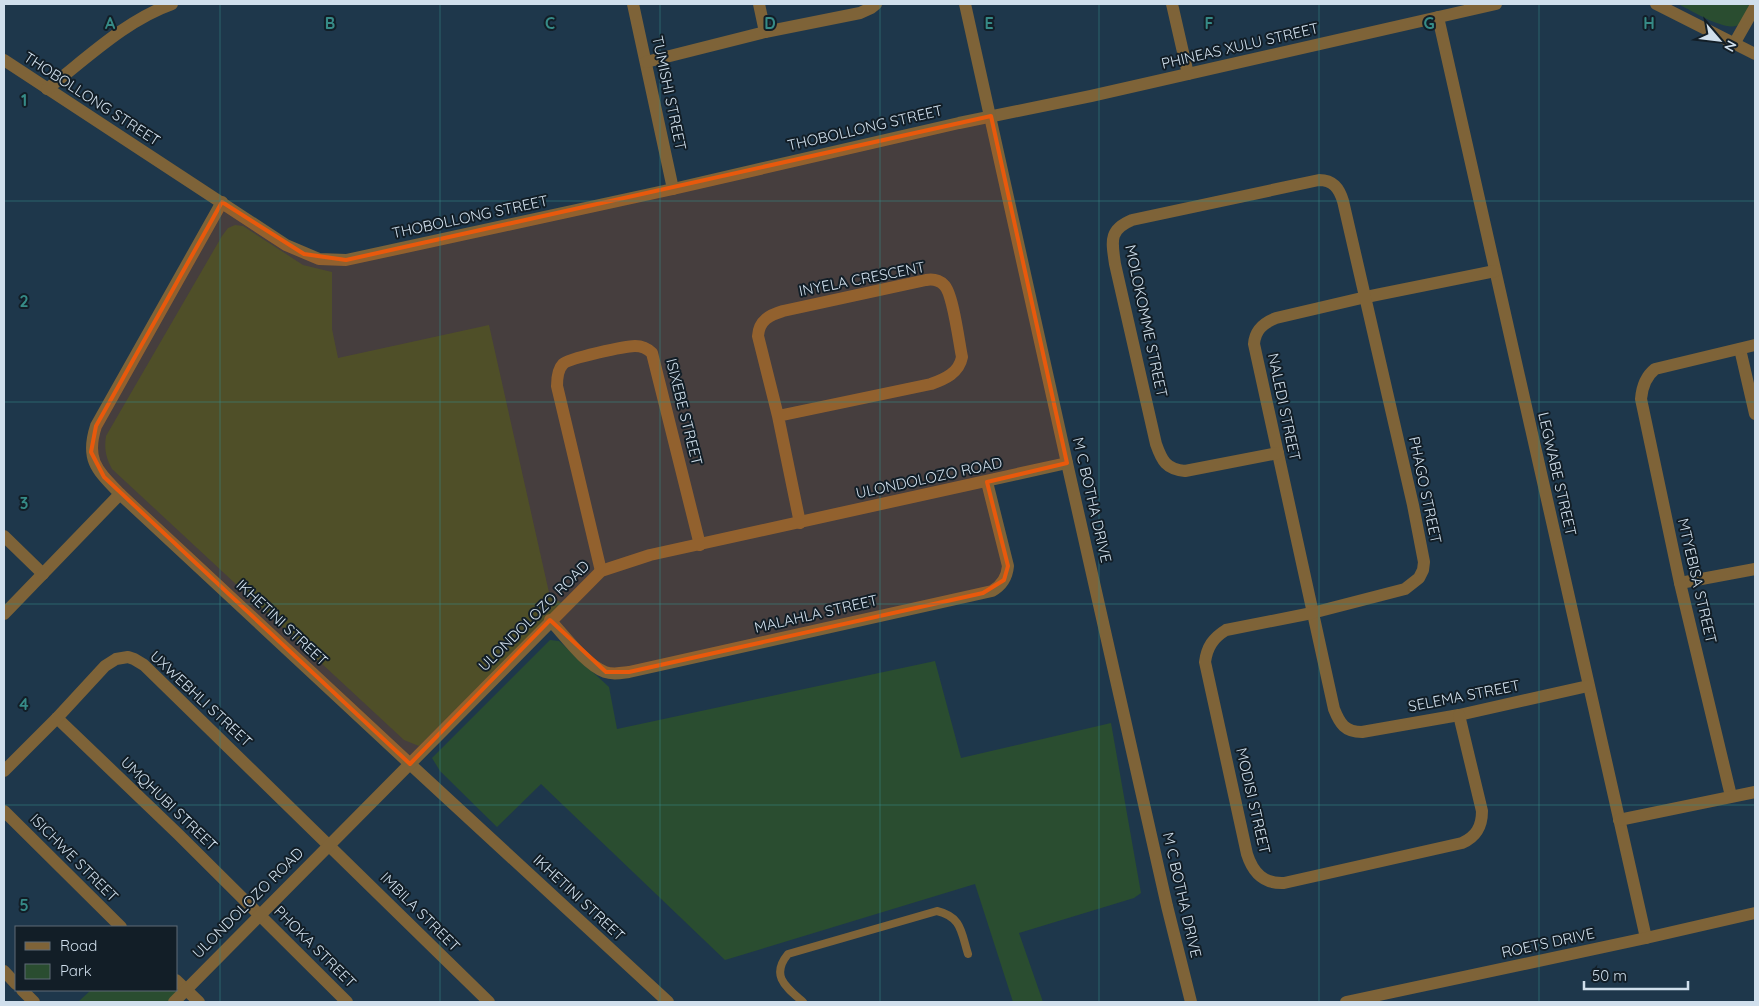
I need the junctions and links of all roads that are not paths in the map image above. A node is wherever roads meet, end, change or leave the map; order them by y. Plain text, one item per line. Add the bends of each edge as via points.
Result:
1 (172, 4) edge
2 (633, 4) edge
3 (759, 4) edge
4 (876, 4) edge
5 (965, 4) edge
6 (1172, 4) edge
7 (1496, 4) edge
8 (1656, 4) edge
9 (1755, 7) edge
10 (1438, 17) junction
11 (765, 32) junction
12 (1734, 44) junction
13 (1755, 54) edge
14 (4, 60) edge
15 (646, 62) junction
16 (1188, 74) junction
17 (47, 89) junction
18 (991, 116) junction
19 (673, 189) junction
20 (222, 202) junction
21 (1495, 271) junction
22 (1366, 297) junction
23 (1755, 345) edge
24 (1740, 349) junction
25 (1755, 414) edge
26 (778, 416) junction
27 (1278, 453) junction
28 (1067, 463) junction
29 (987, 482) junction
30 (120, 494) junction
31 (800, 523) junction
32 (4, 536) edge
33 (700, 545) junction
34 (1755, 569) edge
35 (601, 570) junction
36 (43, 574) junction
37 (1680, 583) junction
38 (1312, 613) junction
39 (4, 614) edge
40 (550, 620) junction
41 (1588, 686) junction
42 (1459, 715) junction
43 (56, 718) junction
44 (1346, 729) joint
45 (410, 764) junction
46 (4, 771) edge
47 (1755, 792) edge
48 (1731, 796) junction
49 (4, 811) edge
50 (1619, 820) junction
51 (329, 845) junction
52 (1755, 913) edge
53 (259, 915) junction
54 (120, 926) edge
55 (1646, 938) junction
56 (968, 954) dead end
57 (4, 971) edge
58 (178, 982) edge
59 (15, 983) edge
60 (186, 990) junction
61 (23, 991) edge
62 (34, 1002) edge
63 (174, 1002) edge
64 (199, 1002) edge
65 (347, 1002) edge
66 (489, 1002) edge
67 (668, 1002) edge
68 (803, 1002) edge
69 (1191, 1002) edge
70 (1346, 1002) edge

1 - 17 street via 127,28
2 - 15 street, TUMISHI STREET
3 - 11 street
4 - 11 street via 860,13
5 - 18 street, M C BOTHA DRIVE
6 - 16 street
7 - 10 street, PHINEAS XULU STREET
8 - 12 street
9 - 12 street
10 - 16 street, PHINEAS XULU STREET
10 - 21 street, LEGWABE STREET
11 - 15 street
12 - 13 street
14 - 17 street, THOBOLLONG STREET
15 - 19 street, TUMISHI STREET
16 - 18 street, PHINEAS XULU STREET
17 - 20 street, THOBOLLONG STREET
18 - 19 street, THOBOLLONG STREET
18 - 28 street, M C BOTHA DRIVE
19 - 20 street, THOBOLLONG STREET via 346,260 319,259 304,254
20 - 30 street, IKHETINI STREET via 96,426 91,452 95,465
21 - 22 street, NALEDI STREET
21 - 41 street, LEGWABE STREET
22 - 27 street, NALEDI STREET via 1276,318 1262,325 1256,333 1254,344
22 - 27 street, MOLOKOMME STREET via 1342,194 1326,180 1132,220 1115,232 1112,240 1115,264 1156,444 1168,467 1185,471
22 - 38 street, PHAGO STREET via 1413,506 1423,570 1405,589
23 - 24 street
24 - 25 street
24 - 37 street, MTYEBISA STREET via 1655,369 1643,386 1642,399
26 - 26 street, INYELA CRESCENT via 758,336 760,325 768,316 926,280 945,286 951,300 962,357 961,364 950,376 931,384
26 - 31 street, INYELA CRESCENT
27 - 38 street, NALEDI STREET
28 - 29 street, ULONDOLOZO ROAD
28 - 69 street, M C BOTHA DRIVE
29 - 31 street, ULONDOLOZO ROAD
29 - 40 street, MALAHLA STREET via 1008,566 1004,580 992,591 614,674 597,667
30 - 36 street
30 - 45 street, IKHETINI STREET
31 - 33 street, ULONDOLOZO ROAD
32 - 36 street
33 - 35 street, ULONDOLOZO ROAD
33 - 35 street, ISIXEBE STREET via 652,353 631,346 572,359 562,365 557,386
34 - 37 street
35 - 40 street, ULONDOLOZO ROAD
36 - 39 street
37 - 48 street, MTYEBISA STREET
38 - 42 street, MODISI STREET via 1226,630 1217,635 1206,656 1247,854 1263,879 1284,883 1469,840 1480,829 1482,811
38 - 44 street, NALEDI STREET via 1334,709
40 - 45 street, ULONDOLOZO ROAD
41 - 42 street, SELEMA STREET
41 - 50 street, LEGWABE STREET
42 - 44 street, SELEMA STREET via 1362,732
43 - 46 street, UXWEBHLI STREET
43 - 51 street, UXWEBHLI STREET via 105,666 122,658 134,659 144,665
43 - 53 street, UMQHUBI STREET
45 - 51 street, ULONDOLOZO ROAD
45 - 67 street, IKHETINI STREET
47 - 48 street
48 - 50 street
49 - 54 street, ISICHWE STREET
50 - 55 street, LEGWABE STREET
51 - 53 street, ULONDOLOZO ROAD
51 - 66 street, IMBILA STREET
52 - 55 street, ROETS DRIVE
53 - 60 street, ULONDOLOZO ROAD
53 - 65 street, PHOKA STREET
55 - 70 street, ROETS DRIVE
56 - 68 lane via 956,920 937,911 788,954 781,963 780,976
57 - 59 street
58 - 60 street
60 - 63 street, ULONDOLOZO ROAD
60 - 64 street
61 - 62 street

